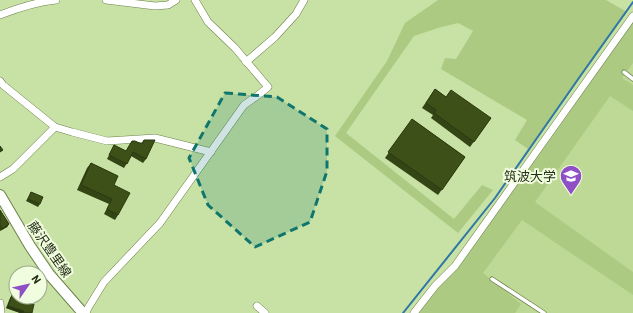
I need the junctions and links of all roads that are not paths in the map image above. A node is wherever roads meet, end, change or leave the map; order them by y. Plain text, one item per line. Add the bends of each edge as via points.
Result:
1 (44, 0) edge
2 (56, 0) edge
3 (106, 0) edge
4 (176, 0) edge
5 (195, 0) edge
6 (304, 0) edge
7 (0, 15) edge
8 (633, 16) edge
9 (246, 62) junction
10 (624, 72) dead end
11 (633, 79) edge
12 (0, 82) edge
13 (55, 127) junction
14 (211, 152) junction
15 (0, 177) edge
16 (0, 195) edge
17 (492, 279) dead end
18 (0, 303) edge
19 (257, 306) dead end
20 (1, 313) edge
21 (85, 313) edge
22 (265, 313) edge
23 (414, 313) edge
24 (544, 313) edge

1 - 2 street
1 - 7 street
3 - 4 street via 155,6 168,5
5 - 9 street via 208,22
6 - 9 street via 296,14 275,37
8 - 23 street via 455,266
9 - 14 street via 268,87 244,105
10 - 11 lane
12 - 13 street
13 - 14 street via 107,141 156,138
13 - 15 street via 13,169
14 - 21 street via 160,223 104,282
16 - 21 main road, 藤沢豊里線 via 49,274
17 - 24 lane
18 - 20 street
19 - 22 street

